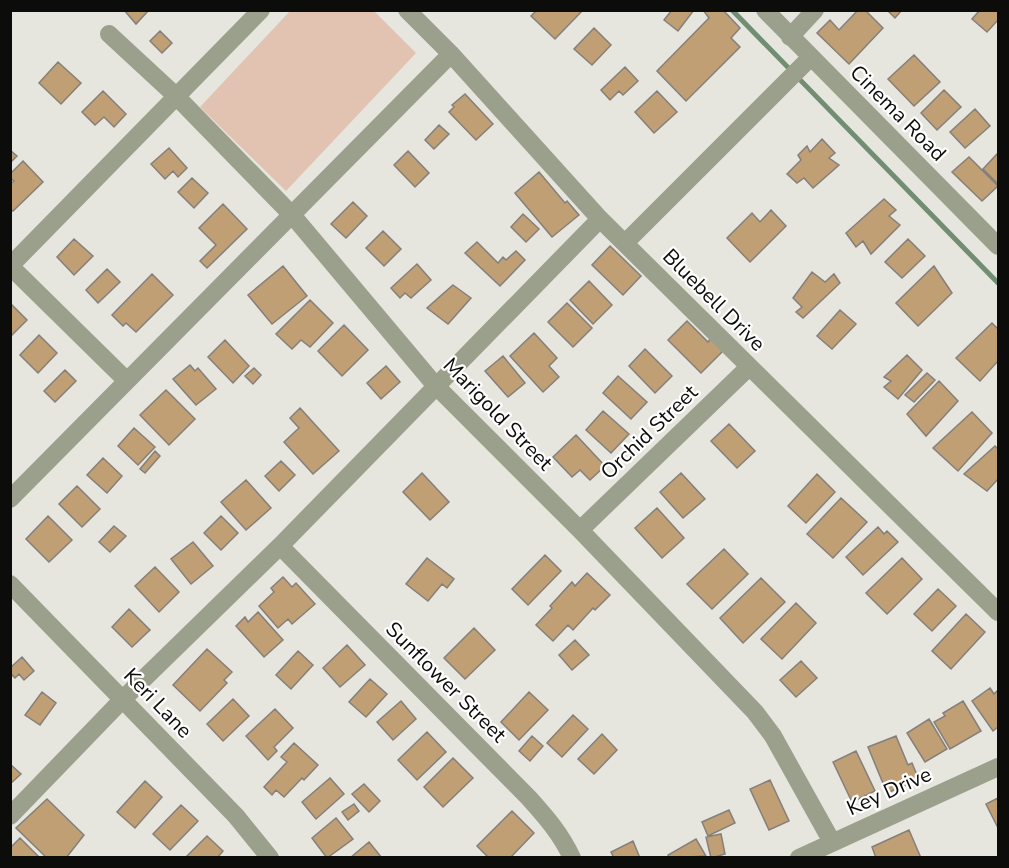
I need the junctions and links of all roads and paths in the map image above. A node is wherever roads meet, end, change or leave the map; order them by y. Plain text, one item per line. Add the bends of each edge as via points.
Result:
1 (261, 10) edge
2 (407, 10) edge
3 (765, 10) edge
4 (815, 10) edge
5 (109, 34) dead end
6 (790, 36) junction
7 (451, 54) junction
8 (811, 57) junction
9 (176, 96) junction
10 (293, 216) junction
11 (600, 219) junction
12 (625, 243) junction
13 (999, 246) edge
14 (749, 367) junction
15 (126, 380) junction
16 (435, 385) junction
17 (10, 500) edge
18 (580, 530) junction
19 (280, 546) junction
20 (10, 584) edge
21 (999, 612) edge
22 (123, 699) junction
23 (999, 767) edge
24 (10, 816) edge
25 (832, 842) junction
26 (270, 858) edge
27 (572, 858) edge
28 (799, 858) edge

1 - 9 street
2 - 7 street, Bluebell Drive
3 - 6 street, Cinema Road
4 - 6 street
5 - 9 street, Marigold Street
6 - 8 street, Cinema Road
7 - 10 street
7 - 11 street, Bluebell Drive
8 - 12 street
8 - 13 street, Cinema Road
9 - 10 street, Marigold Street
9 - 15 street via 10,266
10 - 15 street
10 - 16 street, Marigold Street
11 - 12 street, Bluebell Drive
11 - 16 street
12 - 14 street, Bluebell Drive
14 - 18 street, Orchid Street
14 - 21 street, Bluebell Drive
15 - 17 street
16 - 18 street, Marigold Street
16 - 19 street
18 - 25 street, Marigold Street via 755,712 773,736
19 - 22 street
19 - 27 street, Sunflower Street via 535,806 564,841
20 - 22 street, Keri Lane
22 - 24 street
22 - 26 street, Keri Lane via 236,816
23 - 25 street, Key Drive
25 - 28 street, Key Drive

